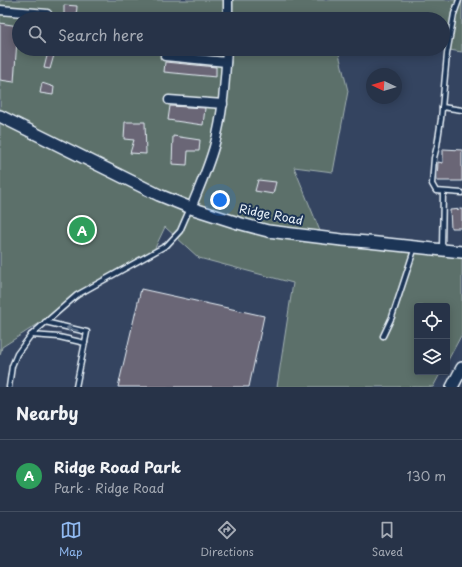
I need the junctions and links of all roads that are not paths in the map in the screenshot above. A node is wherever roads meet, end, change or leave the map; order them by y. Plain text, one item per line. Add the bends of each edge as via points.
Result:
1 (228, 0) edge
2 (459, 0) edge
3 (0, 10) edge
4 (24, 12) edge
5 (228, 12) edge
6 (450, 37) edge
7 (165, 56) dead end
8 (226, 56) edge
9 (447, 56) edge
10 (226, 62) junction
11 (169, 100) dead end
12 (223, 104) junction
13 (442, 107) junction
14 (462, 110) edge
15 (0, 116) edge
16 (443, 192) junction
17 (462, 192) edge
18 (190, 208) junction
19 (415, 247) junction
20 (442, 250) junction
21 (462, 252) edge
22 (45, 322) junction
23 (31, 335) junction
24 (383, 336) dead end
25 (85, 343) junction
26 (462, 368) edge
27 (9, 387) edge
28 (76, 387) edge
29 (452, 387) edge

1 - 5 street
2 - 6 lane
3 - 4 street
7 - 10 street
8 - 10 street
9 - 13 lane
10 - 12 street
11 - 12 street
12 - 18 street via 214,147
13 - 14 lane
13 - 16 lane via 432,184 436,191
15 - 18 street, Ridge Road
16 - 17 lane
16 - 20 lane
18 - 19 street, Ridge Road via 268,231
18 - 22 lane via 180,231 167,246 77,295
19 - 20 street, Ridge Road
19 - 24 lane via 392,317
20 - 21 street, Ridge Road
22 - 23 lane
25 -> 22 lane via 88,332
23 - 25 lane via 59,337
23 - 27 lane via 17,354 12,366
25 - 28 lane
26 - 29 street

